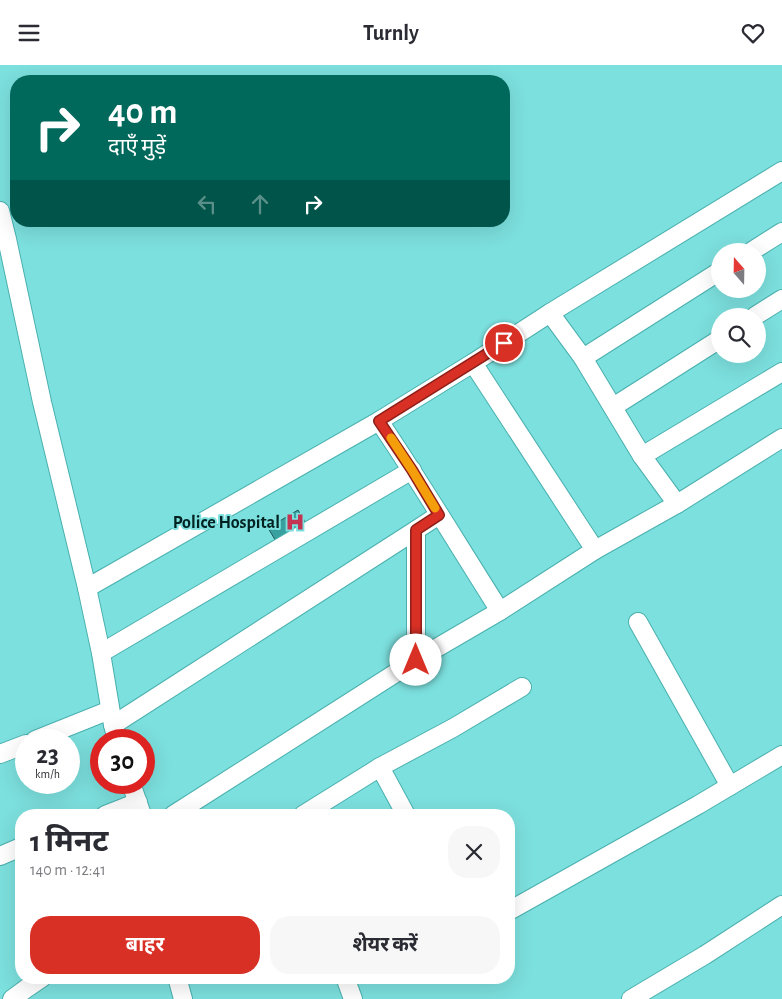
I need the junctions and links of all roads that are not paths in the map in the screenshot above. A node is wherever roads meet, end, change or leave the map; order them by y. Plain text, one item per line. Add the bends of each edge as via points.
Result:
1 (782, 171) edge
2 (0, 211) edge
3 (782, 232) edge
4 (4, 240) edge
5 (765, 243) edge
6 (711, 277) edge
7 (782, 299) edge
8 (766, 309) edge
9 (550, 313) junction
10 (711, 345) edge
11 (583, 358) junction
12 (473, 363) junction
13 (782, 372) edge
14 (613, 407) junction
15 (379, 421) junction
16 (782, 437) edge
17 (642, 456) junction
18 (412, 470) junction
19 (677, 504) junction
20 (439, 515) junction
21 (416, 530) junction
22 (594, 550) junction
23 (87, 588) junction
24 (500, 611) junction
25 (638, 622) dead end
26 (101, 653) junction
27 (416, 660) junction
28 (522, 687) dead end
29 (113, 725) edge
30 (80, 731) edge
31 (15, 748) edge
32 (0, 754) edge
33 (782, 755) edge
34 (380, 767) junction
35 (730, 786) junction
36 (135, 794) edge
37 (140, 809) edge
38 (182, 809) edge
39 (313, 809) edge
40 (403, 809) edge
41 (15, 849) edge
42 (0, 855) edge
43 (782, 905) edge
44 (515, 908) edge
45 (179, 984) edge
46 (348, 984) edge
47 (29, 993) edge
48 (12, 999) edge
49 (184, 999) edge
50 (353, 999) edge
51 (631, 999) edge

1 - 9 street
2 - 4 street
3 - 5 street
4 - 23 street
6 - 11 street
7 - 8 street
9 - 11 street
9 - 12 street
10 - 14 street
11 - 14 street
12 - 15 street
12 - 22 street
13 - 17 street
14 - 17 street
15 - 18 street
15 - 23 street
16 - 19 street
17 - 19 street
18 - 20 street
18 - 26 street
19 - 22 street
20 - 21 street
20 - 24 street
21 - 27 street
21 - 29 street
22 - 24 street
23 - 26 street
24 - 27 street
25 - 35 street
26 - 29 street
27 - 38 street
28 - 34 street
29 - 30 street
31 - 32 street
33 - 35 street
34 - 39 street
34 - 40 street
35 - 44 street
36 - 37 street
41 - 42 street
43 - 51 street
45 - 49 street
46 - 50 street
47 - 48 street

